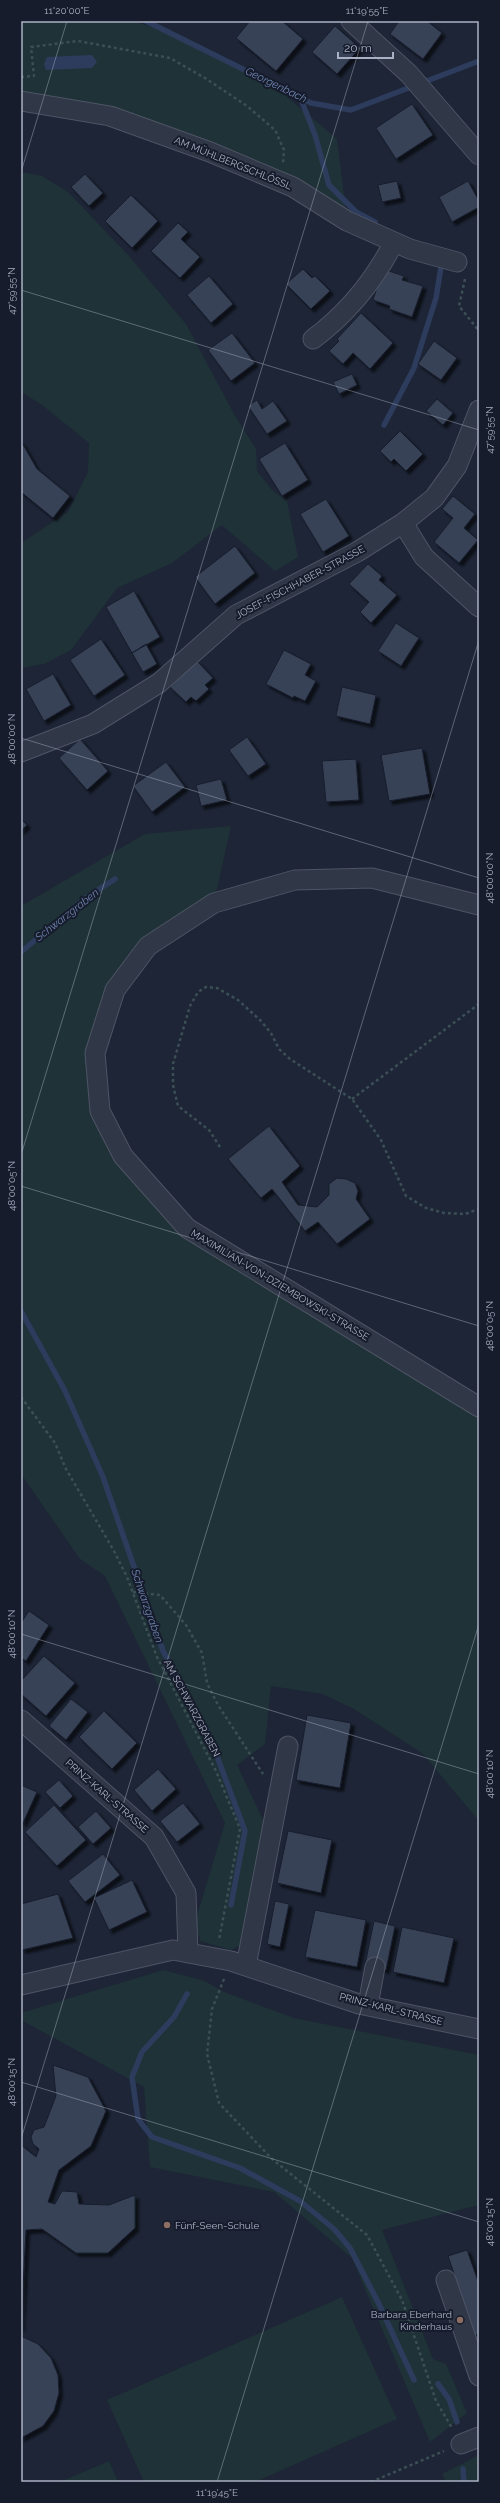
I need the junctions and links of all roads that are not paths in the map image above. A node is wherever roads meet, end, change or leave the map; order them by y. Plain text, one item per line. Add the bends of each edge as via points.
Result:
1 (350, 21) edge
2 (21, 101) edge
3 (479, 155) edge
4 (394, 242) junction
5 (462, 267) road end
6 (313, 339) dead end
7 (479, 410) edge
8 (403, 523) junction
9 (479, 607) edge
10 (21, 752) edge
11 (479, 905) edge
12 (479, 1407) edge
13 (21, 1720) edge
14 (288, 1746) dead end
15 (188, 1953) junction
16 (238, 1964) junction
17 (375, 1967) dead end
18 (21, 1985) edge
19 (368, 2005) junction
20 (479, 2029) edge
21 (446, 2280) dead end
22 (479, 2376) edge
23 (479, 2437) edge
24 (461, 2444) road end

1 - 3 street via 409,74
2 - 4 street, AM MÜHLBERGSCHLÖSSL via 110,116 210,152 293,187 347,221
4 - 5 street, AM MÜHLBERGSCHLÖSSL
4 - 6 street via 382,267 367,288 336,321
7 - 8 street, JOSEF-FISCHHABER-STRASSE via 457,466 434,498
8 - 9 street via 424,557
8 - 10 street, JOSEF-FISCHHABER-STRASSE via 356,552 236,615 159,683 93,724
11 - 12 street, MAXIMILIAN-VON-DZIEMBOWSKI-STRASSE via 372,878 295,880 214,903 148,946 115,990 95,1053 100,1111 123,1156 187,1228
13 - 15 street, PRINZ-KARL-STRASSE via 154,1837 186,1893
14 - 16 street
15 - 16 street, PRINZ-KARL-STRASSE
15 - 18 street, PRINZ-KARL-STRASSE via 173,1950
16 - 19 street, PRINZ-KARL-STRASSE
17 - 19 street
19 - 20 street, PRINZ-KARL-STRASSE
21 - 22 street
23 - 24 street

